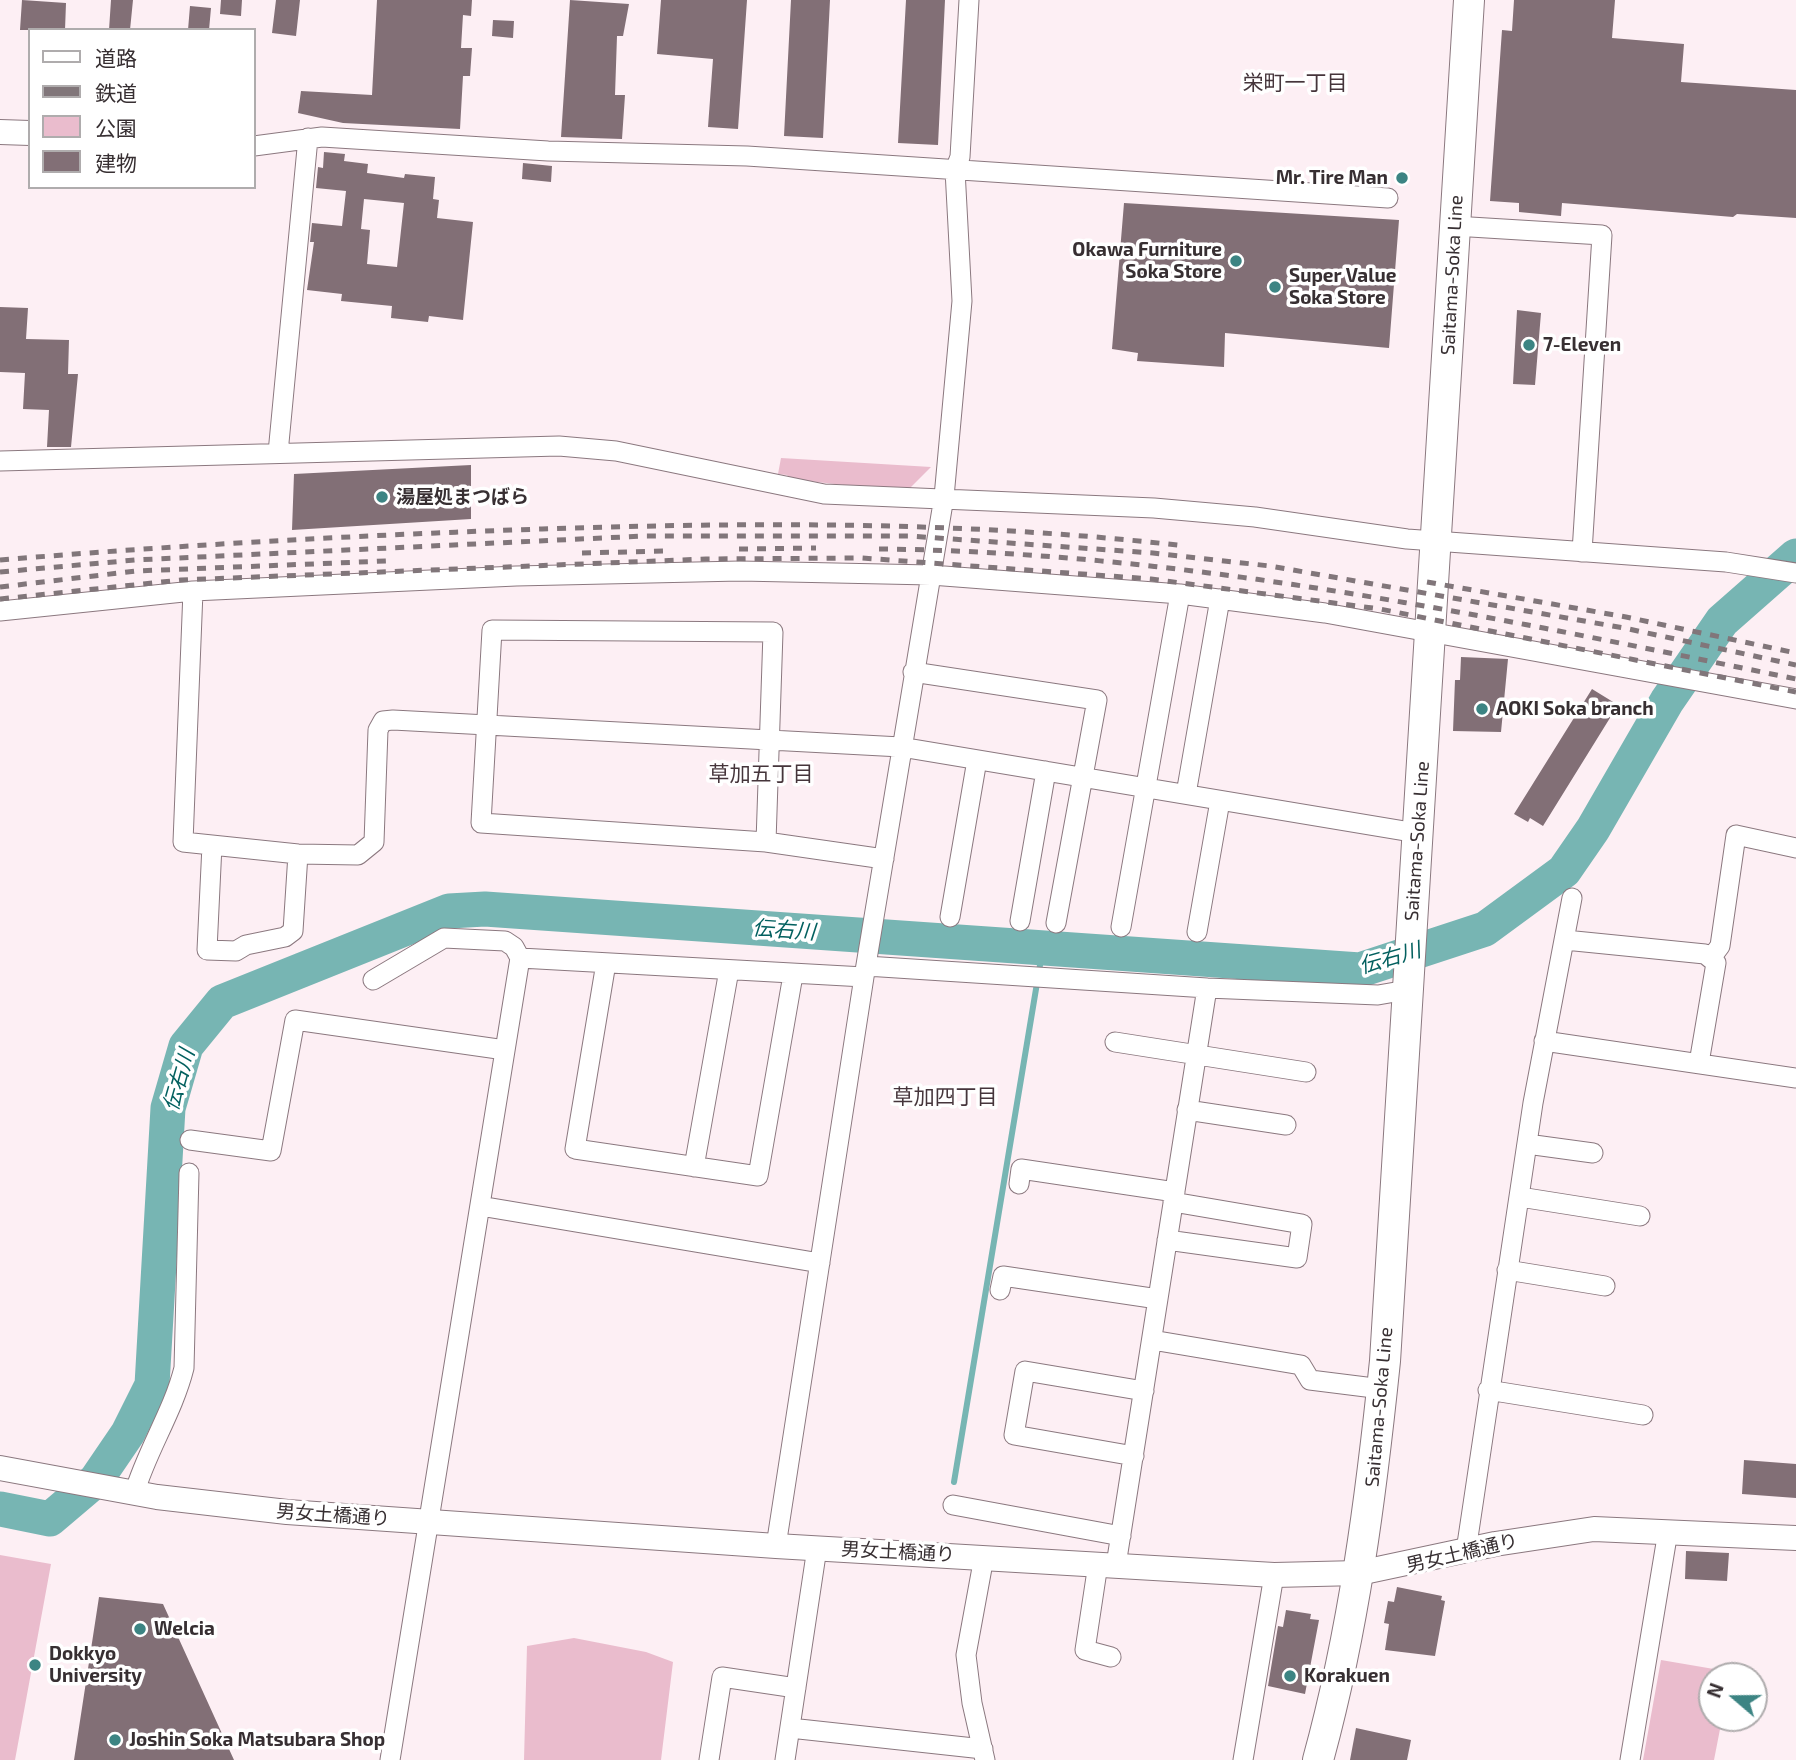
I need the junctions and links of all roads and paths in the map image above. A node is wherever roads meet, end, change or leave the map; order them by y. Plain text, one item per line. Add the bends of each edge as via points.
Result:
1 (969, 0) edge
2 (1469, 0) edge
3 (0, 132) edge
4 (28, 133) edge
5 (308, 138) junction
6 (256, 146) edge
7 (955, 170) junction
8 (1388, 198) dead end
9 (1454, 226) junction
10 (278, 453) junction
11 (0, 461) edge
12 (944, 497) junction
13 (1436, 541) junction
14 (1582, 552) junction
15 (1796, 573) edge
16 (931, 575) junction
17 (193, 591) junction
18 (1180, 594) junction
19 (1220, 599) junction
20 (0, 611) edge
21 (1430, 630) junction
22 (913, 672) junction
23 (1796, 699) edge
24 (485, 724) junction
25 (771, 742) junction
26 (901, 747) junction
27 (976, 760) junction
28 (1046, 771) junction
29 (1084, 777) junction
30 (1145, 787) junction
31 (1186, 794) junction
32 (1220, 801) junction
33 (1417, 833) junction
34 (766, 842) junction
35 (212, 845) junction
36 (1796, 848) edge
37 (298, 854) junction
38 (884, 859) junction
39 (1572, 898) dead end
40 (950, 917) dead end
41 (1020, 922) dead end
42 (1056, 923) dead end
43 (1121, 927) dead end
44 (1197, 932) dead end
45 (1565, 940) junction
46 (520, 958) junction
47 (1711, 958) junction
48 (606, 963) junction
49 (865, 967) junction
50 (729, 970) junction
51 (793, 975) junction
52 (373, 980) dead end
53 (1206, 988) junction
54 (1407, 990) junction
55 (1544, 1041) junction
56 (1115, 1042) dead end
57 (505, 1050) junction
58 (1195, 1054) junction
59 (1699, 1063) junction
60 (1306, 1072) dead end
61 (1796, 1078) edge
62 (1187, 1110) junction
63 (1286, 1125) dead end
64 (190, 1140) dead end
65 (1527, 1143) junction
66 (1593, 1153) dead end
67 (694, 1167) junction
68 (189, 1173) dead end
69 (1019, 1184) dead end
70 (1174, 1197) junction
71 (1520, 1197) junction
72 (480, 1206) junction
73 (1640, 1216) dead end
74 (1167, 1240) junction
75 (820, 1263) junction
76 (1507, 1270) junction
77 (1605, 1286) dead end
78 (1000, 1290) dead end
79 (1158, 1299) junction
80 (1152, 1340) junction
81 (1382, 1390) junction
82 (1488, 1390) junction
83 (1144, 1391) junction
84 (1643, 1415) dead end
85 (1133, 1456) junction
86 (0, 1468) edge
87 (127, 1492) junction
88 (953, 1505) dead end
89 (429, 1522) junction
90 (1668, 1531) junction
91 (1121, 1536) junction
92 (1796, 1538) edge
93 (776, 1545) junction
94 (817, 1548) junction
95 (1466, 1551) junction
96 (984, 1557) junction
97 (1107, 1564) junction
98 (1359, 1573) junction
99 (1273, 1575) junction
100 (1111, 1657) dead end
101 (796, 1688) junction
102 (790, 1728) junction
103 (984, 1755) edge
104 (390, 1760) edge
105 (709, 1760) edge
106 (785, 1760) edge
107 (1243, 1760) edge
108 (1318, 1760) edge
109 (1630, 1760) edge

1 - 7 street via 960,157
2 - 9 main road, Saitama-Soka Line
3 - 4 street
5 - 6 street
5 - 7 street via 747,156
5 - 10 street
7 - 8 street
7 - 12 street via 962,301
9 - 13 main road, Saitama-Soka Line
9 - 14 street via 1602,235
10 - 11 street
10 - 12 street via 559,446 617,451 824,494
12 - 13 street via 1255,517
12 - 16 street
13 - 14 street
13 - 21 main road, Saitama-Soka Line
14 - 15 street via 1751,565
16 - 17 street via 740,571
16 - 18 street
16 - 22 street
17 - 20 street
17 - 35 street via 183,842
18 - 19 street
18 - 30 street
19 - 21 street
19 - 31 street
21 - 23 street
21 - 33 main road, Saitama-Soka Line
22 - 26 street
22 - 29 street via 1097,700
24 - 25 street
24 - 25 street via 492,630 773,632
24 - 34 street via 481,823
24 - 37 street via 383,721 378,730 374,842 358,855
25 - 26 street
25 - 34 street
26 - 27 street
26 - 38 street
27 - 28 street
27 - 40 street
28 - 29 street
28 - 41 street
29 - 30 street
29 - 42 street
30 - 31 street
30 - 43 street
31 - 32 street
32 - 33 street
32 - 44 street
33 - 54 main road, Saitama-Soka Line
34 - 38 street
35 - 37 street
35 - 37 street via 207,950 236,951 293,931
36 - 47 street via 1736,835 1720,946
38 - 49 street
39 - 45 street
45 - 47 street
45 - 55 street
46 - 48 street
46 - 52 street via 505,941 444,938
46 - 57 street
47 - 59 street via 1716,963
48 - 50 street
48 - 67 street via 575,1149
49 - 51 street
49 - 53 street
49 - 75 street
50 - 51 street
50 - 67 street
51 - 67 street via 758,1176
53 - 54 street via 1378,995
53 - 58 street
54 - 81 main road, Saitama-Soka Line
55 - 59 street
55 - 65 street
56 - 58 street
57 - 64 street via 295,1020 271,1151
57 - 72 street
58 - 60 street
58 - 62 street
59 - 61 street
62 - 63 street
62 - 70 street
65 - 66 street
65 - 71 street
68 - 87 street via 184,1368 178,1392
69 - 70 street via 1021,1170
70 - 74 street
70 - 74 street via 1302,1224 1297,1258
71 - 73 street
71 - 76 street
72 - 75 street
72 - 89 street
74 - 79 street
75 - 93 street
76 - 77 street
76 - 82 street
78 - 79 street via 1003,1276
79 - 80 street
80 - 81 street via 1301,1365 1310,1380
80 - 83 street
81 - 98 main road, Saitama-Soka Line
82 - 84 street
82 - 95 street
83 - 85 street
83 - 85 street via 1026,1371 1014,1435
85 - 91 street
86 - 87 street, 男女土橋通り
87 - 89 street, 男女土橋通り via 207,1504
88 - 91 street
89 - 93 street, 男女土橋通り
89 - 104 street
90 - 92 street, 男女土橋通り
90 - 95 street, 男女土橋通り via 1594,1528
90 - 109 street
91 - 97 street
93 - 94 street, 男女土橋通り
94 - 96 street, 男女土橋通り
94 - 101 street
95 - 98 street, 男女土橋通り
96 - 97 street, 男女土橋通り
96 - 103 street via 966,1656
97 - 99 street, 男女土橋通り
97 - 100 street via 1085,1650
98 - 99 street, 男女土橋通り
98 - 108 main road, Saitama-Soka Line
99 - 107 street
101 - 102 street
101 - 105 street via 722,1677
102 - 103 street
102 - 106 street

